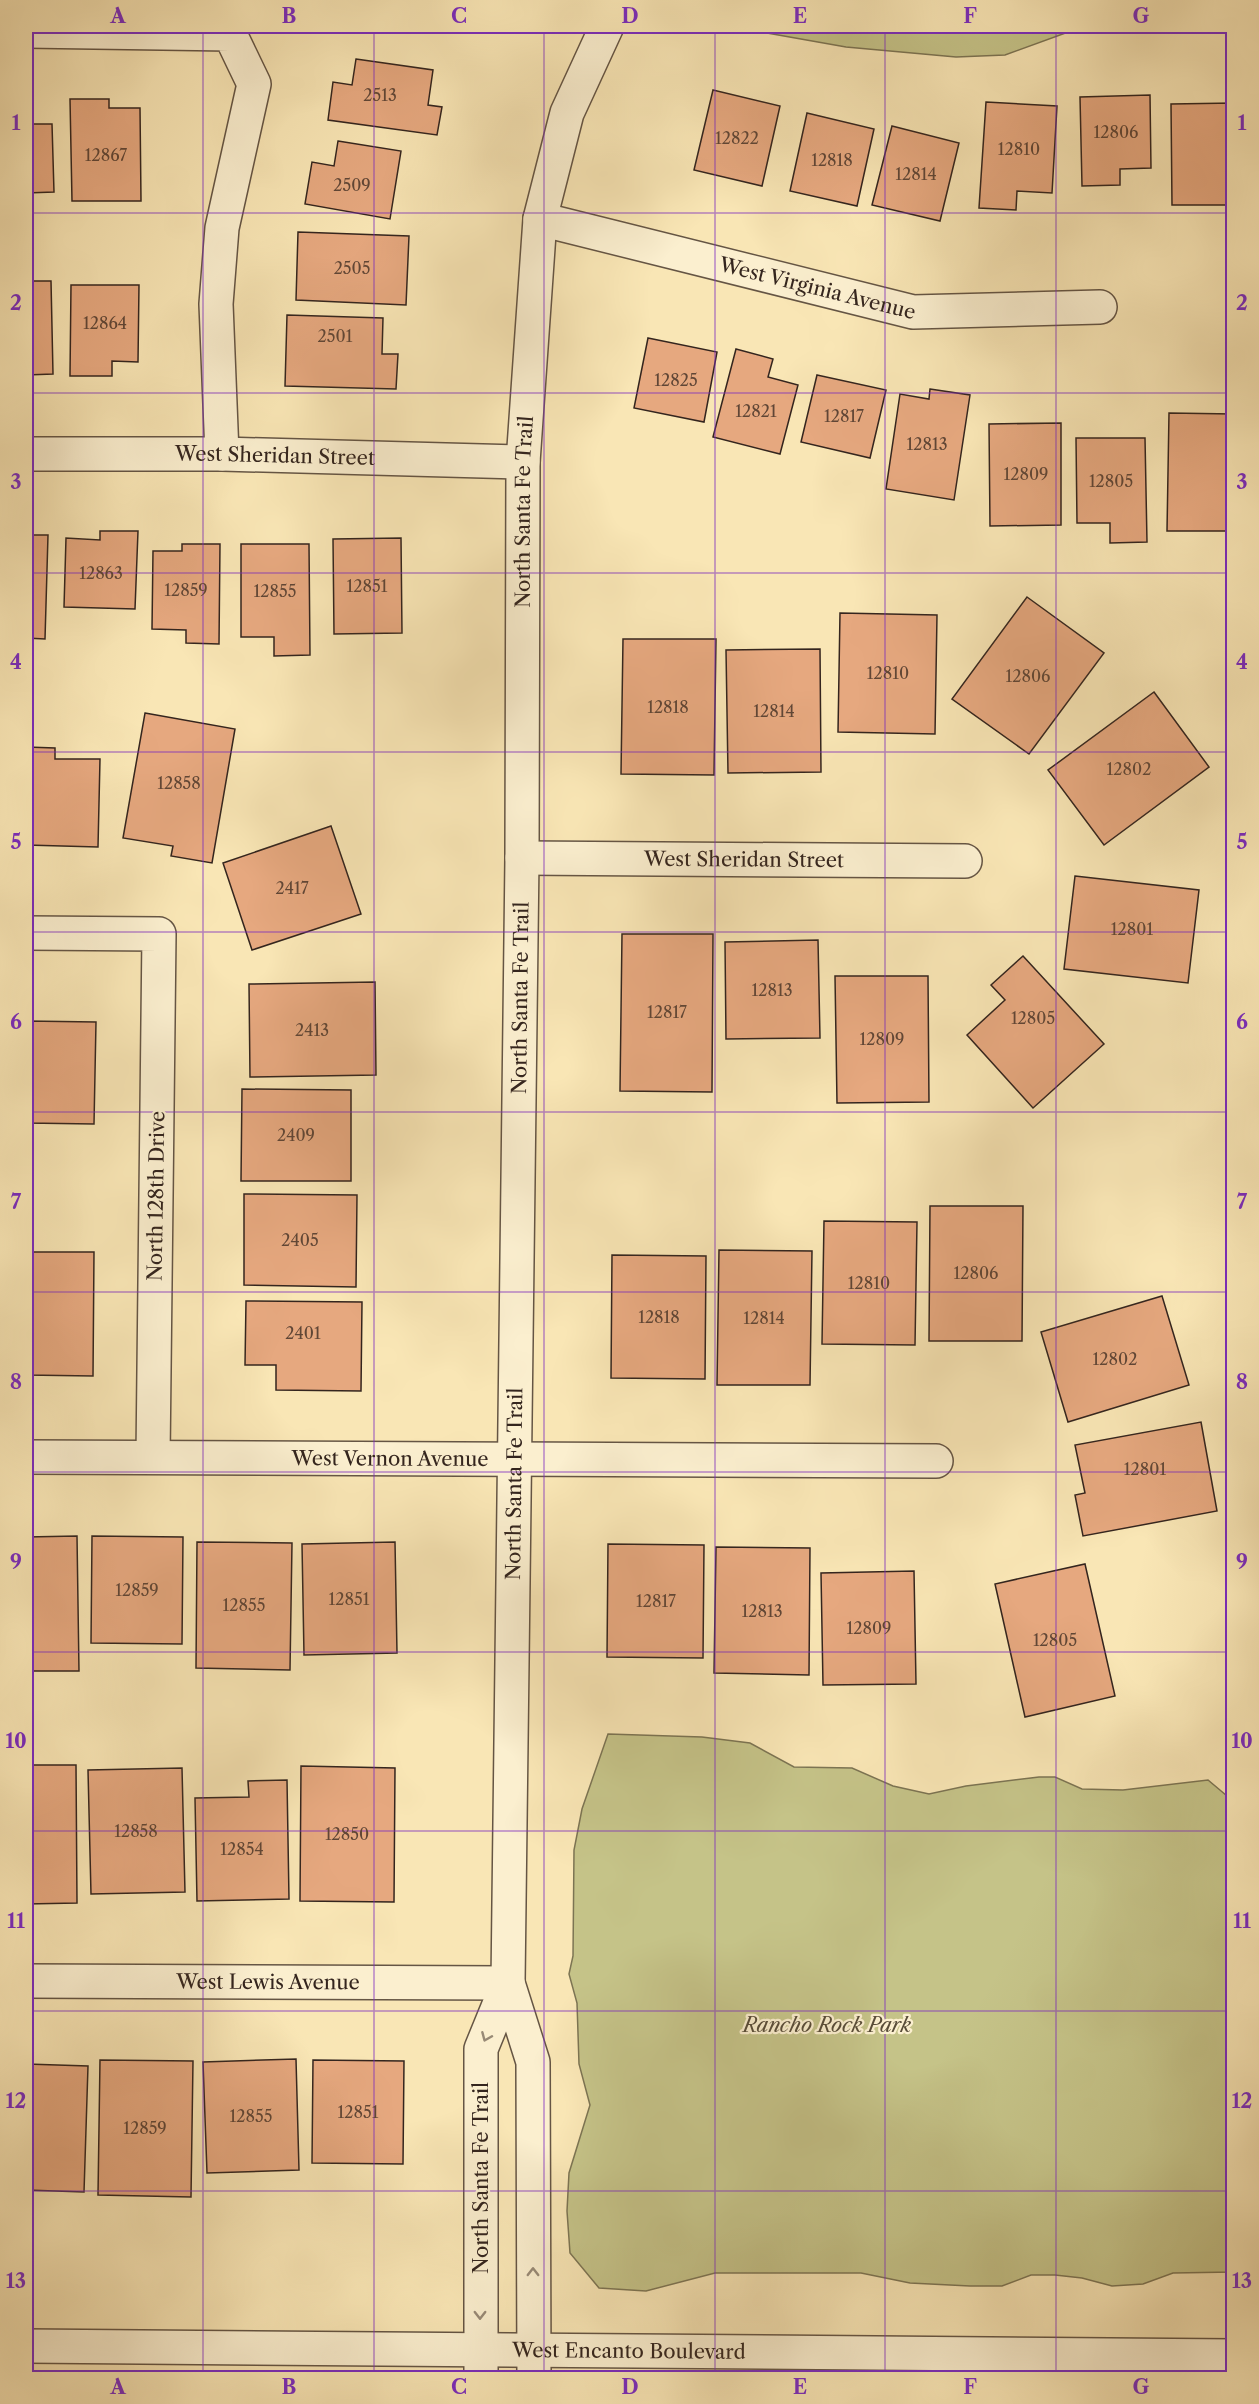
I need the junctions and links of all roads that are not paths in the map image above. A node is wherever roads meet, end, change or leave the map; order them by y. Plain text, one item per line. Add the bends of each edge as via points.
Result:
1 (607, 26) edge
2 (26, 31) edge
3 (540, 219) junction
4 (1100, 307) dead end
5 (26, 454) edge
6 (222, 454) junction
7 (524, 462) junction
8 (522, 858) junction
9 (965, 861) dead end
10 (26, 933) edge
11 (26, 1457) edge
12 (153, 1457) junction
13 (515, 1460) junction
14 (936, 1461) dead end
15 (26, 1981) edge
16 (508, 1983) junction
17 (26, 2346) edge
18 (1233, 2356) edge
19 (481, 2364) edge
20 (534, 2365) edge

1 - 3 street, North Santa Fe Trail via 567,113
2 - 6 street via 230,34 255,84 222,228 216,304
3 - 4 street, West Virginia Avenue via 913,312
3 - 7 street, North Santa Fe Trail
5 - 6 street, West Sheridan Street
6 - 7 street, West Sheridan Street
7 - 8 street, North Santa Fe Trail
8 - 9 street, West Sheridan Street
8 - 13 street, North Santa Fe Trail
10 - 12 street, North 128th Drive via 159,934
11 - 12 street, West Vernon Avenue
12 - 13 street, West Vernon Avenue
13 - 14 street, West Vernon Avenue
13 - 16 street, North Santa Fe Trail
15 - 16 street, West Lewis Avenue
16 -> 19 street, North Santa Fe Trail via 481,2049
20 -> 16 street, North Santa Fe Trail via 533,2062
17 - 19 street, West Encanto Boulevard
18 - 20 street, West Encanto Boulevard
19 - 20 street, West Encanto Boulevard

